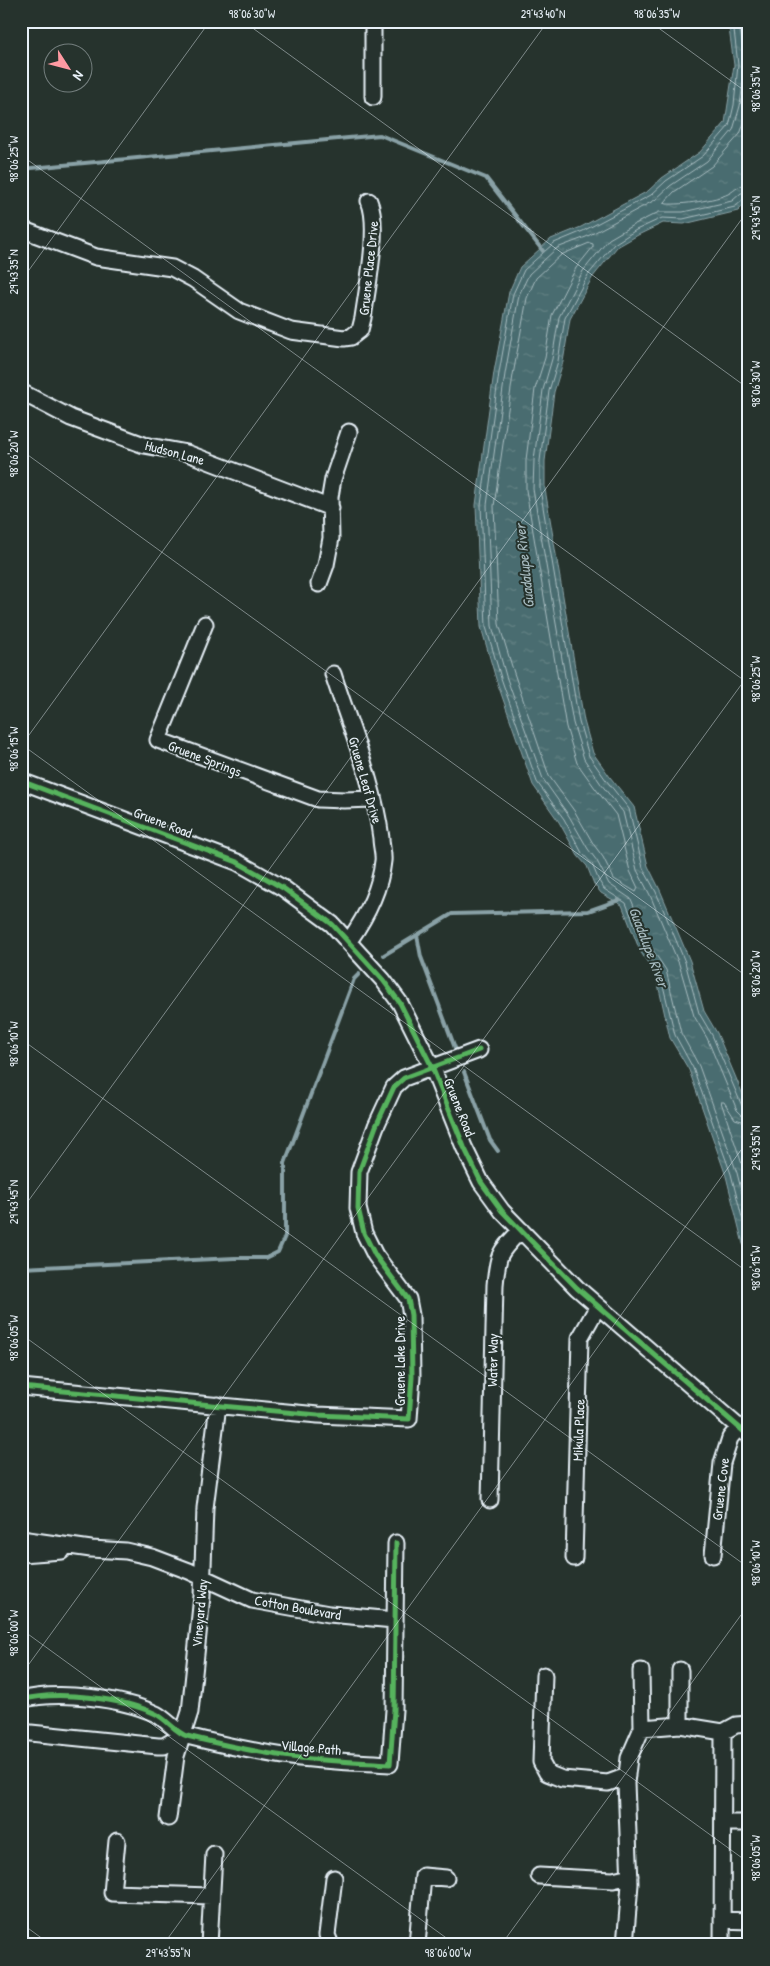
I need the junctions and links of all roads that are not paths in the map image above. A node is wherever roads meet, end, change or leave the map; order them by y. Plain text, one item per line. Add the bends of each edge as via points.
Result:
1 (373, 21) edge
2 (373, 97) dead end
3 (369, 201) dead end
4 (21, 229) edge
5 (21, 392) edge
6 (349, 432) dead end
7 (331, 508) junction
8 (319, 584) dead end
9 (205, 624) dead end
10 (333, 674) dead end
11 (21, 781) edge
12 (373, 799) junction
13 (349, 941) junction
14 (479, 1050) dead end
15 (432, 1067) junction
16 (521, 1230) junction
17 (598, 1306) junction
18 (21, 1387) edge
19 (218, 1405) junction
20 (744, 1431) edge
21 (490, 1500) dead end
22 (21, 1539) edge
23 (396, 1543) dead end
24 (91, 1550) junction
25 (21, 1554) edge
26 (713, 1555) dead end
27 (574, 1558) dead end
28 (202, 1577) junction
29 (394, 1620) junction
30 (680, 1670) dead end
31 (641, 1671) dead end
32 (544, 1675) dead end
33 (21, 1700) edge
34 (749, 1724) edge
35 (680, 1725) junction
36 (642, 1728) junction
37 (21, 1732) edge
38 (723, 1732) junction
39 (183, 1735) junction
40 (627, 1776) junction
41 (168, 1818) dead end
42 (722, 1823) junction
43 (749, 1823) edge
44 (117, 1840) dead end
45 (214, 1854) dead end
46 (539, 1876) dead end
47 (630, 1876) junction
48 (334, 1878) dead end
49 (446, 1878) dead end
50 (211, 1896) junction
51 (722, 1920) junction
52 (749, 1921) edge
53 (209, 1945) edge
54 (332, 1945) edge
55 (417, 1945) edge
56 (625, 1945) edge
57 (722, 1945) edge

1 - 2 street
3 - 4 street, Gruene Place Drive via 374,227 364,318 356,335 344,338 291,331 245,314 172,268 96,257
5 - 7 street, Hudson Lane via 71,418 144,445 186,453
6 - 7 street via 333,479
7 - 8 street via 331,538
9 - 12 street, Gruene Springs via 158,740 318,798
10 - 12 street, Gruene Leaf Drive
11 - 13 street, Gruene Road via 237,862 283,888 332,924
12 - 13 street, Gruene Leaf Drive via 379,820 383,860 374,898 362,924
13 - 15 street, Gruene Road via 400,1003
14 - 15 street, Gruene Lake Drive
15 - 16 street, Gruene Road via 481,1182
15 - 19 street, Gruene Lake Drive via 404,1078 394,1087 359,1172 358,1208 364,1233 375,1255 408,1300 412,1377 409,1419 318,1415
16 - 17 street, Gruene Road
16 - 21 street, Water Way via 498,1258 493,1316
17 - 20 street, Gruene Road
17 - 27 street, Mikula Place via 580,1338
18 - 19 street, Gruene Lake Drive
19 - 28 street, Vineyard Way via 205,1508
20 - 26 street, Gruene Cove via 730,1438 722,1463
22 - 24 street, Cotton Boulevard
23 - 29 street, Village Path
24 - 25 street, Cotton Boulevard
24 - 28 street, Cotton Boulevard via 152,1557
28 - 29 street, Cotton Boulevard via 252,1600 329,1614
28 - 39 street, Vineyard Way via 190,1712
29 - 39 street, Village Path via 390,1764 285,1756
30 - 35 street
31 - 36 street
32 - 40 street via 542,1762 547,1773 562,1779 608,1783
33 - 39 street, Village Path via 63,1695 108,1701 155,1713
34 - 38 street via 736,1725
35 - 36 street
35 - 38 street
36 - 40 street via 629,1758
37 - 39 street via 158,1746
38 - 42 street
39 - 41 street, Vineyard Way via 176,1756
40 - 47 street
42 - 43 street
42 - 51 street
44 - 50 street via 112,1893
45 - 50 street
46 - 47 street via 613,1880
47 - 56 street
48 - 54 street via 327,1935
49 - 55 street via 423,1876
50 - 53 street
51 - 52 street
51 - 57 street

